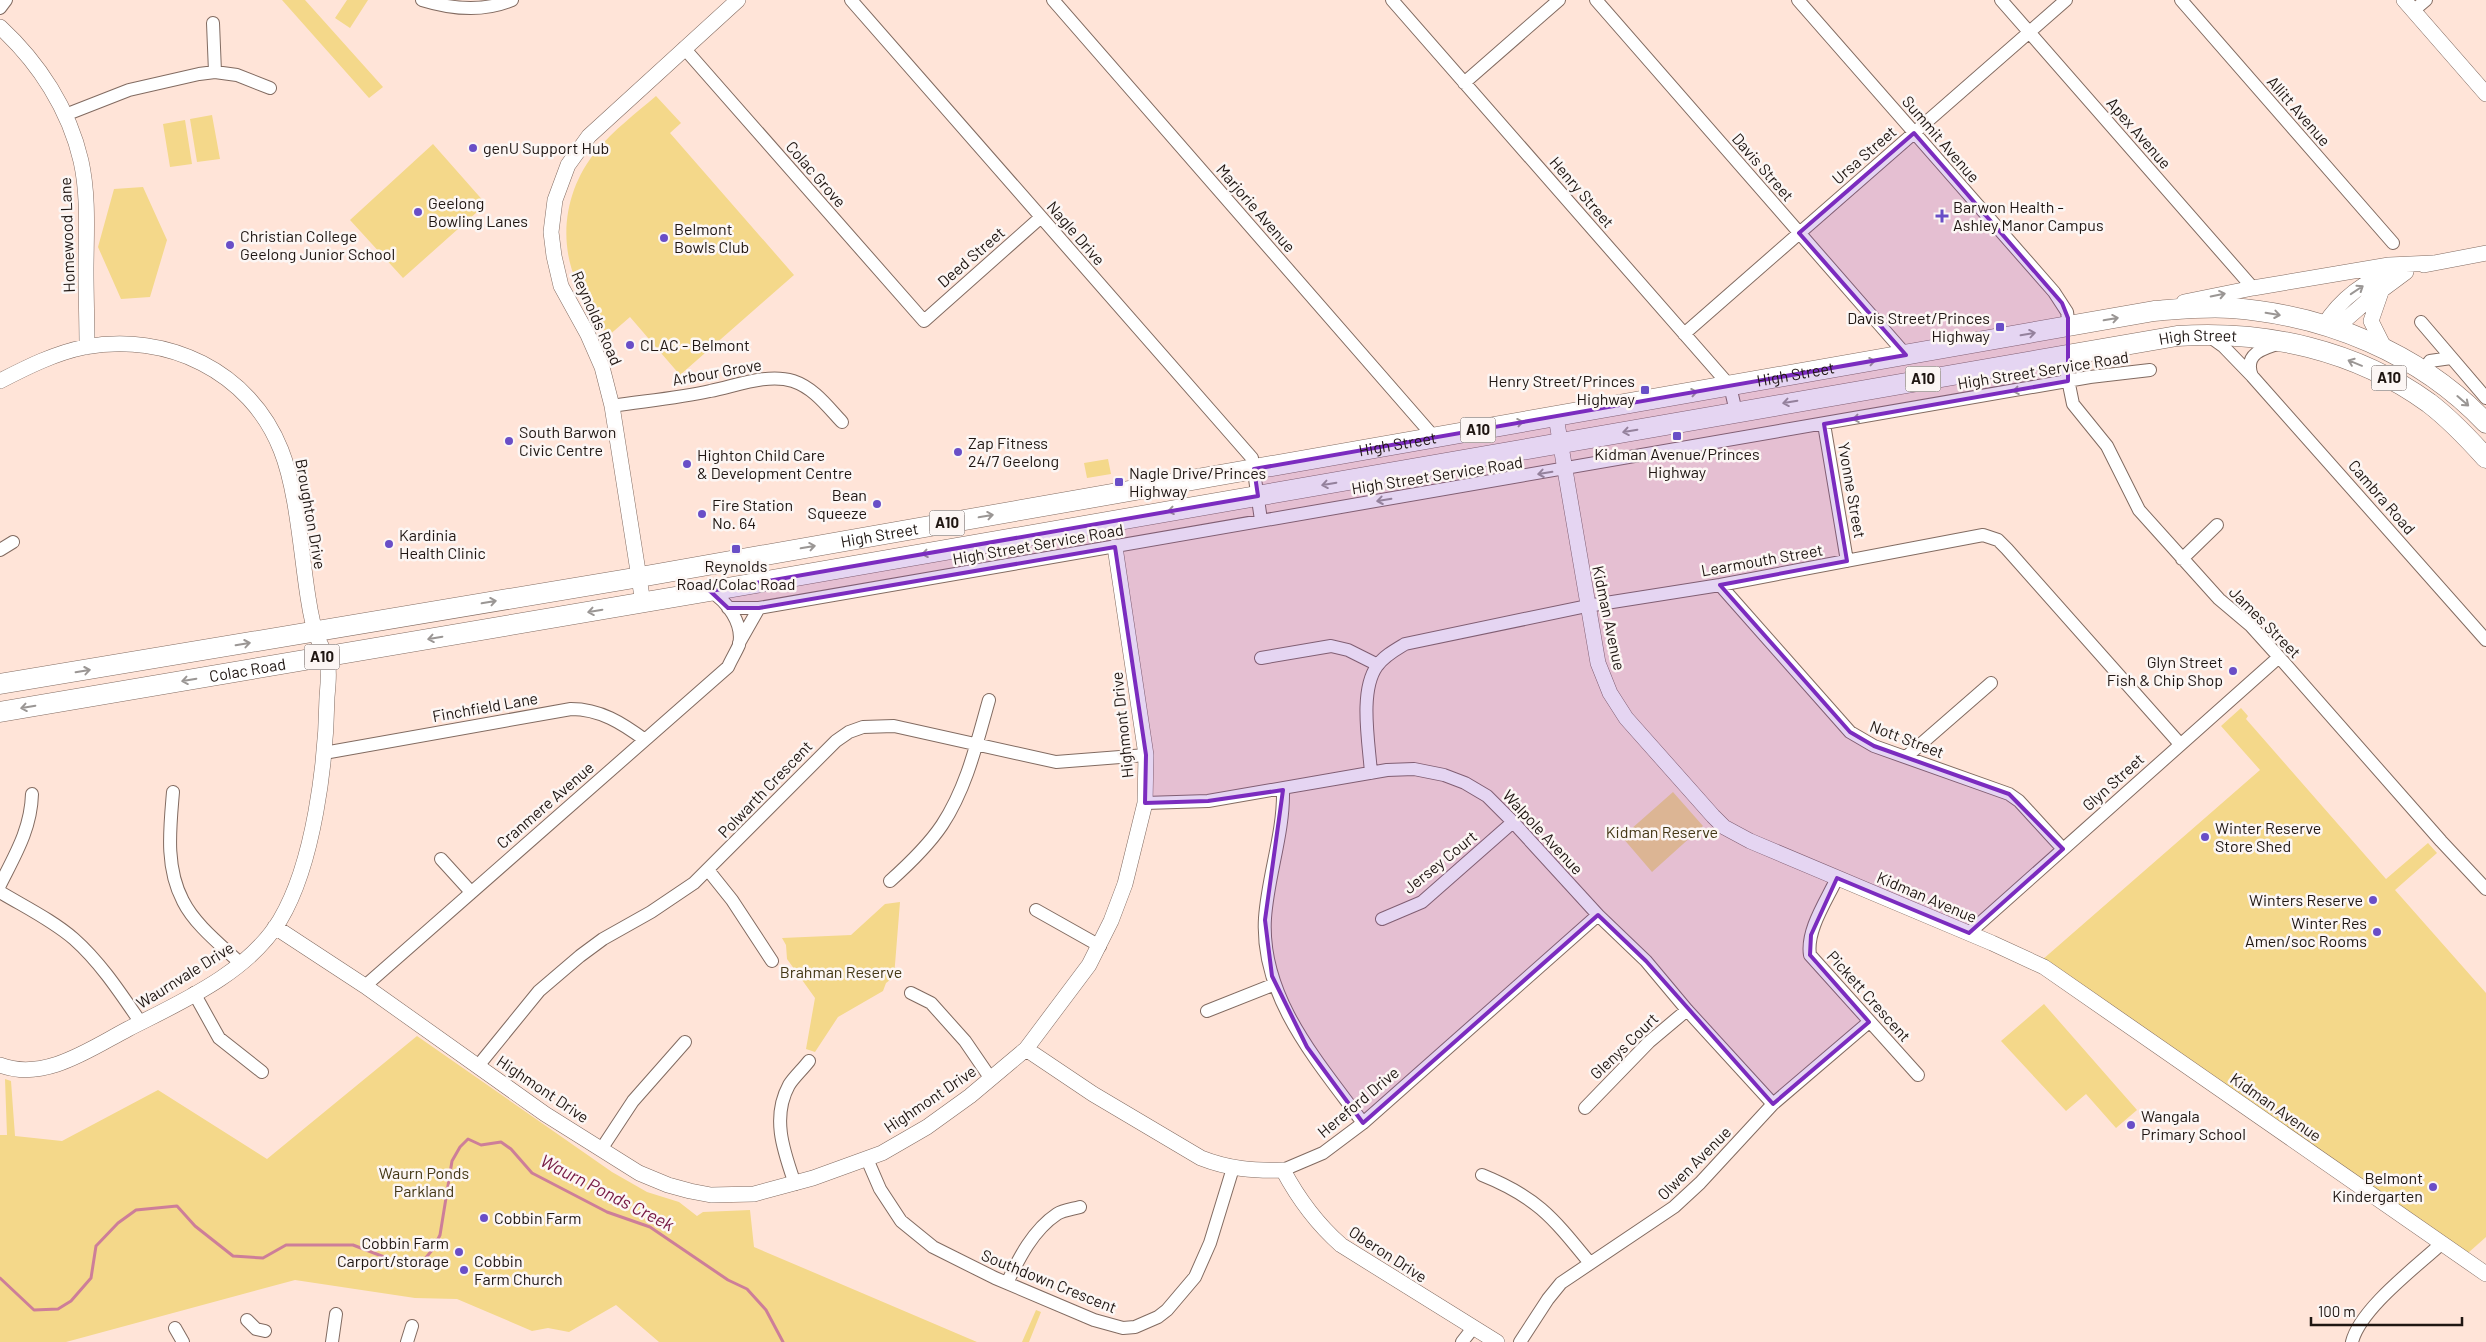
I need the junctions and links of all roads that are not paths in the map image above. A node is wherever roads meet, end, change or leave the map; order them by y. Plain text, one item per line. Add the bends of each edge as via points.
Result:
1 (6, 0) edge
2 (422, 0) edge
3 (512, 0) edge
4 (851, 0) edge
5 (1053, 0) edge
6 (1392, 0) edge
7 (1559, 0) edge
8 (1596, 0) edge
9 (1798, 0) edge
10 (2001, 0) edge
11 (2066, 0) edge
12 (2181, 0) edge
13 (2426, 0) edge
14 (733, 2) edge
15 (2408, 5) edge
16 (0, 8) edge
17 (213, 23) dead end
18 (0, 27) edge
19 (2029, 32) junction
20 (684, 48) junction
21 (215, 72) junction
22 (1464, 83) junction
23 (270, 88) dead end
24 (2486, 94) edge
25 (65, 115) junction
26 (1914, 132) junction
27 (1040, 218) junction
28 (1799, 234) junction
29 (2393, 243) dead end
30 (2486, 253) edge
31 (2426, 265) junction
32 (2253, 288) junction
33 (2381, 290) junction
34 (2154, 311) junction
35 (924, 321) joint
36 (2421, 322) dead end
37 (2069, 327) junction
38 (2330, 327) junction
39 (1684, 334) junction
40 (2207, 334) junction
41 (2287, 342) junction
42 (87, 347) junction
43 (2312, 347) junction
44 (2385, 349) junction
45 (2066, 354) junction
46 (1906, 355) junction
47 (2451, 358) junction
48 (2150, 370) dead end
49 (2423, 370) junction
50 (2252, 376) junction
51 (0, 382) edge
52 (2068, 382) junction
53 (1730, 386) junction
54 (2486, 398) edge
55 (2428, 402) junction
56 (612, 406) junction
57 (1736, 412) junction
58 (1556, 416) junction
59 (842, 422) dead end
60 (2486, 423) edge
61 (1824, 424) junction
62 (1434, 437) junction
63 (1560, 443) junction
64 (2486, 458) edge
65 (1254, 469) junction
66 (1564, 470) junction
67 (1258, 496) junction
68 (1261, 520) junction
69 (2217, 525) dead end
70 (13, 542) dead end
71 (1115, 547) junction
72 (0, 550) edge
73 (2182, 559) junction
74 (1847, 561) junction
75 (640, 577) junction
76 (1720, 585) junction
77 (710, 591) junction
78 (643, 602) junction
79 (1587, 606) junction
80 (728, 608) junction
81 (759, 608) junction
82 (2486, 640) edge
83 (739, 644) junction
84 (321, 645) junction
85 (2279, 656) junction
86 (1261, 658) dead end
87 (1378, 665) junction
88 (1991, 683) dead end
89 (0, 684) edge
90 (989, 700) dead end
91 (0, 712) edge
92 (645, 740) junction
93 (2180, 744) junction
94 (976, 745) junction
95 (324, 753) junction
96 (1146, 754) junction
97 (1906, 757) junction
98 (1371, 773) junction
99 (1283, 790) junction
100 (173, 792) dead end
101 (32, 794) dead end
102 (1145, 803) junction
103 (1513, 822) junction
104 (2063, 849) junction
105 (441, 859) dead end
106 (708, 870) junction
107 (1837, 878) junction
108 (890, 881) dead end
109 (0, 885) edge
110 (2486, 889) edge
111 (0, 892) edge
112 (471, 892) junction
113 (1036, 910) dead end
114 (1598, 915) junction
115 (1382, 919) dead end
116 (275, 927) junction
117 (1969, 934) junction
118 (1100, 946) junction
119 (772, 961) dead end
120 (240, 963) junction
121 (1275, 984) junction
122 (365, 986) junction
123 (911, 993) dead end
124 (194, 994) junction
125 (1687, 1010) junction
126 (1207, 1011) dead end
127 (1869, 1022) junction
128 (141, 1023) junction
129 (685, 1042) dead end
130 (1026, 1049) junction
131 (809, 1061) dead end
132 (0, 1065) edge
133 (478, 1066) junction
134 (262, 1072) dead end
135 (1918, 1075) dead end
136 (991, 1078) junction
137 (1773, 1104) junction
138 (1585, 1108) dead end
139 (1363, 1123) junction
140 (602, 1148) junction
141 (867, 1159) junction
142 (1233, 1168) junction
143 (1284, 1170) junction
144 (1482, 1175) dead end
145 (795, 1184) junction
146 (1080, 1207) dead end
147 (2441, 1244) junction
148 (1589, 1262) junction
149 (2486, 1274) edge
150 (1007, 1283) junction
151 (336, 1314) dead end
152 (175, 1328) dead end
153 (1473, 1328) junction
154 (183, 1342) edge
155 (332, 1342) edge
156 (1462, 1342) edge
157 (1497, 1342) edge
158 (1520, 1342) edge
159 (2352, 1342) edge

1 - 16 street
2 - 3 street via 443,6 476,8
4 - 27 street, Nagle Drive
5 - 62 street, Marjorie Avenue
6 - 22 street, Henry Street
7 - 22 street
8 - 28 street, Davis Street
9 - 26 street, Summit Avenue
10 - 19 street, Apex Avenue
11 - 19 street, Ursa Street
12 - 29 street, Allitt Avenue
13 - 15 street
14 - 20 street, Reynolds Road
15 - 24 street
17 - 21 street
18 - 25 street, Homewood Lane via 41,73
19 - 26 street, Ursa Street
19 - 32 street, Apex Avenue
20 - 35 street, Colac Grove
20 - 56 street, Reynolds Road via 589,136 568,165 555,200 551,232 561,286 602,367
21 - 23 street via 254,80
21 - 25 street via 129,90
22 - 39 street, Henry Street
25 - 42 street, Homewood Lane via 81,161 84,183
26 - 28 street, Ursa Street
26 - 37 street, Summit Avenue via 2054,292 2067,312
27 - 35 street, Deed Street
27 - 65 street, Nagle Drive via 1252,458
28 - 39 street, Ursa Street
28 - 46 street, Davis Street
30 - 31 street, High Street
31 - 32 street, High Street via 2388,265
31 - 33 street, High Street via 2400,276
38 -> 31 street, High Street via 2338,305 2362,286 2390,272
34 -> 32 street, High Street via 2190,300
33 - 38 street, High Street
33 - 44 street via 2371,321
37 -> 34 highway, High Street / A10
34 -> 38 highway, High Street / A10 via 2229,308 2277,314
36 - 47 street
37 - 45 highway
46 -> 37 highway, High Street / A10
38 - 43 highway
38 - 44 highway, A10
39 - 53 street, Henry Street
40 - 41 highway, High Street / A10
40 - 45 highway, High Street / A10 via 2136,341
40 - 50 street, Cambra Road
41 - 43 highway, High Street / A10
41 - 50 street via 2253,356 2249,364
42 - 51 street, Broughton Drive via 52,357
42 - 84 street, Broughton Drive via 132,344 180,353 226,377 268,422 282,452
55 -> 43 highway, A10 via 2386,377
44 - 49 highway, A10
45 - 52 street, James Street
45 -> 57 highway, High Street / A10
53 -> 46 highway, High Street / A10
47 - 49 street via 2430,361
47 - 54 street
48 - 52 street, High Street Service Road
49 - 55 highway via 2423,388
49 -> 60 highway, A10
50 - 82 street, Cambra Road
52 -> 61 street, High Street Service Road
52 - 73 street, James Street via 2075,407 2107,446 2139,510
53 - 57 street, Henry Street
58 -> 53 highway, High Street / A10
55 - 64 highway, A10
56 - 59 street, Arbour Grove via 780,379 812,390
56 - 75 street, Reynolds Road
57 -> 63 highway, High Street / A10
62 -> 58 highway, High Street / A10
58 - 63 street, Kidman Avenue
61 - 66 street, High Street Service Road
61 - 74 street, Yvonne Street
62 - 65 highway, High Street / A10
63 - 66 street, Kidman Avenue
63 -> 67 highway, High Street / A10
65 - 67 street, Nagle Drive
75 -> 65 highway, High Street / A10
66 -> 68 street, High Street Service Road
66 - 79 street, Kidman Avenue
67 - 68 street
67 -> 77 highway, High Street / A10
68 - 71 street, High Street Service Road
69 - 73 street
70 - 72 street
71 - 81 street, High Street Service Road
71 - 96 street, Highmont Drive
73 - 85 street, James Street
74 - 76 street, Learmouth Street
74 - 93 street, Learmouth Street via 1976,536 1991,536
75 - 78 street, Reynolds Road
84 -> 75 highway, Colac Road / A10
76 - 79 street, Learmouth Street
76 - 97 street, Nott Street via 1850,732 1862,741
77 - 78 highway, High Street / A10
77 - 80 street via 720,597
78 -> 84 highway, Colac Road / A10
79 - 87 street, Learmouth Street via 1418,640 1392,652
79 - 107 street, Kidman Avenue via 1598,663 1610,693 1626,718 1713,816 1750,841
80 - 81 street, High Street Service Road
80 - 83 street via 737,624
81 - 83 street, Cranmere Avenue
83 - 92 street, Cranmere Avenue via 728,667
89 -> 84 highway, Colac Road / A10
84 -> 91 highway, Colac Road / A10
84 - 95 street, Waurnvale Drive via 328,681
85 - 93 street, Glyn Street
85 - 110 street, James Street
86 - 87 street via 1331,646 1348,650
87 - 98 street via 1367,705
88 - 97 street
90 - 94 street
92 - 95 street, Finchfield Lane via 610,717 571,709
92 - 112 street, Cranmere Avenue
93 - 104 street, Glyn Street
94 - 96 street, Polwarth Crescent via 1056,762
94 - 106 street, Polwarth Crescent via 877,724 849,732 820,755
94 - 108 street via 961,789 942,825 918,855
95 - 116 street, Waurnvale Drive via 311,833 295,887
96 - 102 street, Highmont Drive
97 - 104 street, Nott Street via 2009,794
98 - 99 street, Walpole Avenue
98 - 103 street, Walpole Avenue via 1414,769 1444,775 1487,796
99 - 102 street, Walpole Avenue via 1208,801
99 - 121 street via 1282,817 1268,885 1265,920 1266,949
100 - 120 street via 169,834 172,873 183,902
101 - 109 street via 32,812 26,833
102 - 118 street, Highmont Drive via 1124,884
103 - 114 street, Walpole Avenue
103 - 115 street, Jersey Court via 1422,902
104 - 117 street, Glyn Street
105 - 112 street
106 - 119 street
106 - 133 street, Polwarth Crescent via 673,899 603,939 557,976 520,1012
107 - 117 street, Kidman Avenue
107 - 127 street, Pickett Crescent via 1811,935 1810,955
111 - 128 street via 44,918 85,949
112 - 122 street, Cranmere Avenue
113 - 118 street
114 - 125 street, Walpole Avenue via 1646,960
114 - 139 street, Hereford Drive
116 - 120 street, Waurnvale Drive
116 - 122 street, Highmont Drive
117 - 147 street, Kidman Avenue via 2044,968
118 - 130 street, Highmont Drive
120 - 124 street, Waurnvale Drive
121 - 126 street
121 - 139 street via 1307,1047
122 - 133 street, Highmont Drive
123 - 136 street via 931,1003 965,1041
124 - 128 street, Waurnvale Drive
124 - 134 street via 219,1038
125 - 137 street, Walpole Avenue
125 - 138 street, Glenys Court via 1649,1042
127 - 135 street, Pickett Crescent
127 - 137 street, Olwen Avenue
128 - 132 street, Waurnvale Drive via 66,1061 43,1069 12,1069
129 - 140 street via 633,1101
130 - 136 street, Highmont Drive
130 - 142 street, Hereford Drive via 1150,1129 1201,1158
131 - 145 street via 789,1085 780,1110 782,1145
133 - 140 street, Highmont Drive via 545,1114
136 - 141 street, Highmont Drive via 927,1127
137 - 148 street, Olwen Avenue via 1686,1197 1662,1217
139 - 143 street, Hereford Drive via 1323,1153
140 - 145 street, Highmont Drive via 639,1173 690,1191 738,1196
141 - 145 street, Highmont Drive
141 - 150 street, Southdown Crescent via 889,1206 914,1232 934,1247
142 - 143 street, Hereford Drive via 1251,1172
142 - 150 street, Southdown Crescent via 1210,1242 1195,1277 1167,1310 1148,1323 1135,1327 1110,1325
143 - 153 street, Oberon Drive via 1299,1200 1319,1226 1341,1245
144 - 148 street via 1540,1206
146 - 150 street via 1058,1214 1040,1230 1022,1252
147 - 149 street, Kidman Avenue
147 - 159 street via 2374,1305
148 - 158 street, Olwen Avenue via 1561,1283
151 - 155 street
152 - 154 street
153 - 156 street
153 - 157 street, Oberon Drive

